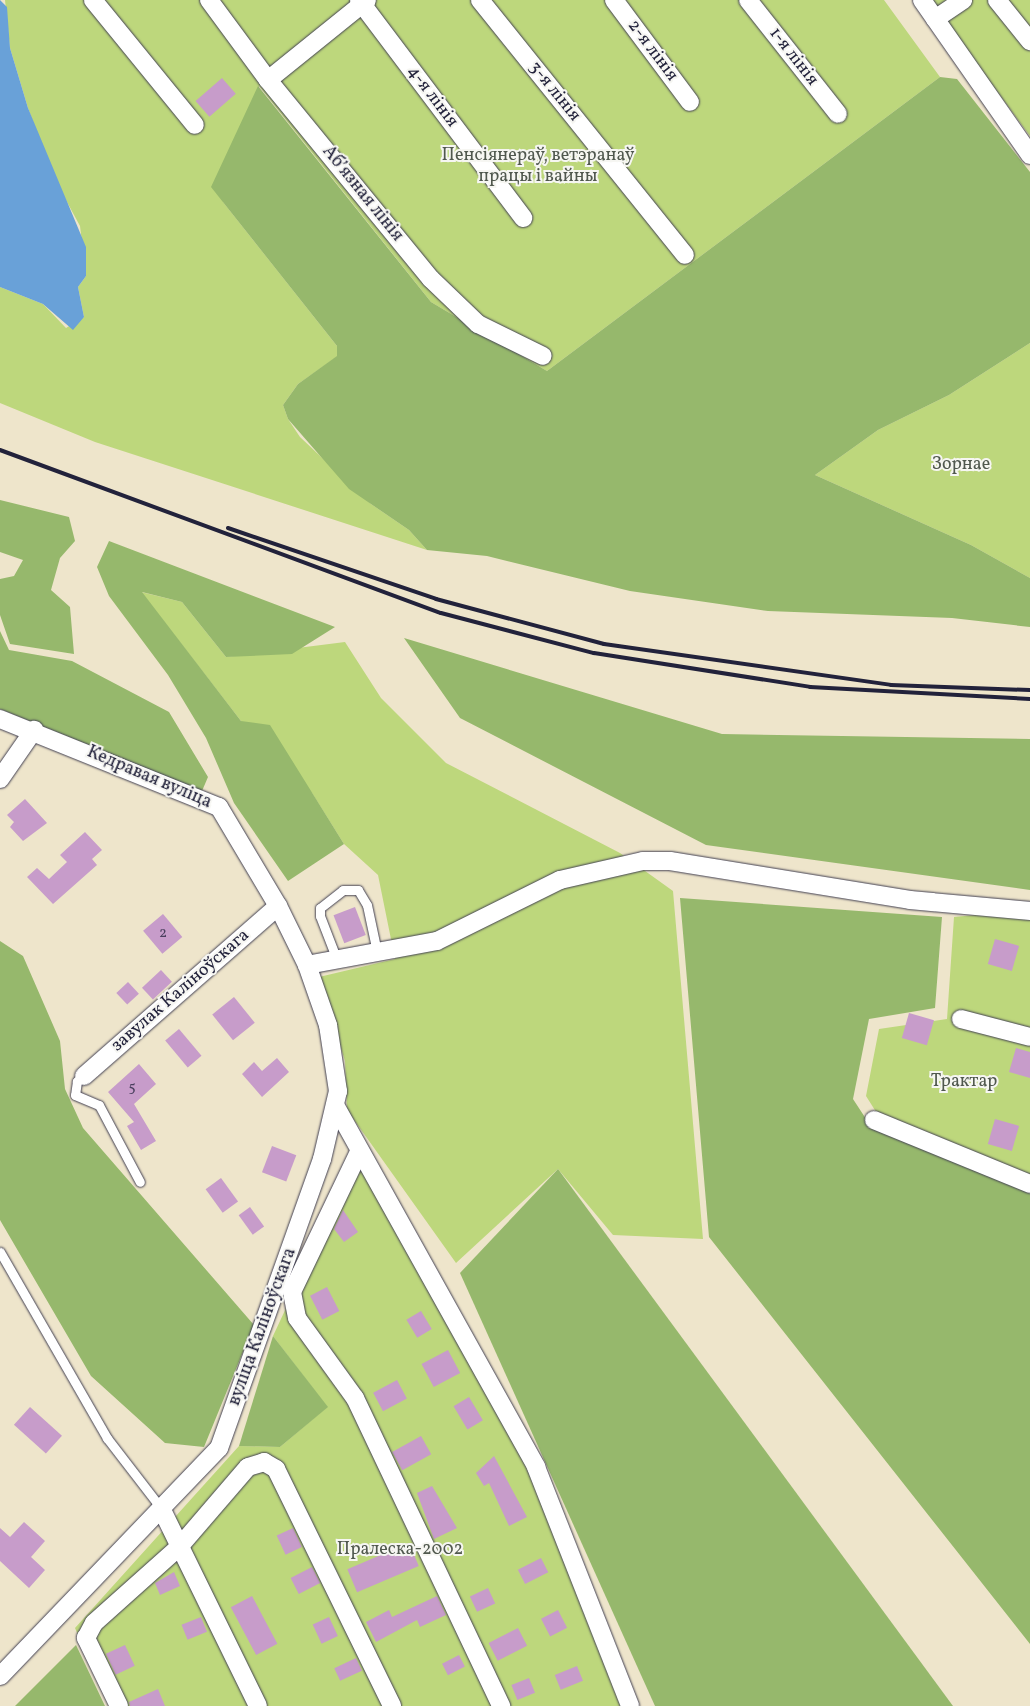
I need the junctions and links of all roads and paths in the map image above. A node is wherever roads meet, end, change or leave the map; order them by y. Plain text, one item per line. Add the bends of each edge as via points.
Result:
1 (92, 0) edge
2 (209, 0) edge
3 (480, 0) edge
4 (614, 0) edge
5 (748, 0) edge
6 (922, 0) edge
7 (963, 0) edge
8 (997, 0) edge
9 (363, 1) edge
10 (935, 19) junction
11 (1030, 41) edge
12 (268, 80) junction
13 (690, 102) dead end
14 (838, 114) dead end
15 (195, 125) dead end
16 (1030, 155) edge
17 (523, 218) dead end
18 (685, 255) dead end
19 (543, 356) dead end
20 (0, 719) edge
21 (34, 730) junction
22 (0, 779) edge
23 (278, 906) junction
24 (1030, 911) edge
25 (377, 952) junction
26 (337, 960) junction
27 (307, 965) junction
28 (961, 1019) dead end
29 (1030, 1037) edge
30 (84, 1076) joint
31 (336, 1107) junction
32 (874, 1120) dead end
33 (359, 1152) junction
34 (140, 1182) dead end
35 (1030, 1184) edge
36 (0, 1252) edge
37 (161, 1508) junction
38 (180, 1546) junction
39 (0, 1676) edge
40 (119, 1706) edge
41 (258, 1706) edge
42 (392, 1706) edge
43 (501, 1706) edge
44 (630, 1706) edge

1 - 15 street
2 - 12 street, Абʼязная лінія
3 - 18 street, 3-я лінія
4 - 13 street, 2-я лінія
5 - 14 street, 1-я лінія
6 - 10 street
7 - 10 street
8 - 11 street
9 - 12 street
9 - 17 street, 4-я лінія
10 - 16 street
12 - 19 street, Абʼязная лінія via 431,279 478,324
20 - 21 street, Кедравая вуліца
21 - 22 street
21 - 23 street, Кедравая вуліца via 219,807
23 - 27 street, вуліца Каліноўскага
23 - 30 street, завулак Каліноўскага
24 - 25 street via 910,900 670,861 643,862 560,880 437,941
25 - 26 street
25 - 26 lane via 367,905 358,890 343,890 320,908
26 - 27 street
27 - 31 street, вуліца Каліноўскага via 334,1055
28 - 29 street
30 - 34 lane via 77,1081 75,1095 99,1105
31 - 33 street
31 - 37 street, вуліца Каліноўскага via 322,1159 219,1448
32 - 35 street
33 - 43 street via 292,1292 297,1318 355,1398
33 - 44 street via 422,1257 536,1467
36 - 37 lane via 107,1438
37 - 38 street
37 - 39 street, вуліца Каліноўскага
38 - 40 street via 94,1622 86,1638
38 - 41 street
38 - 42 street via 248,1466 264,1462 276,1469

